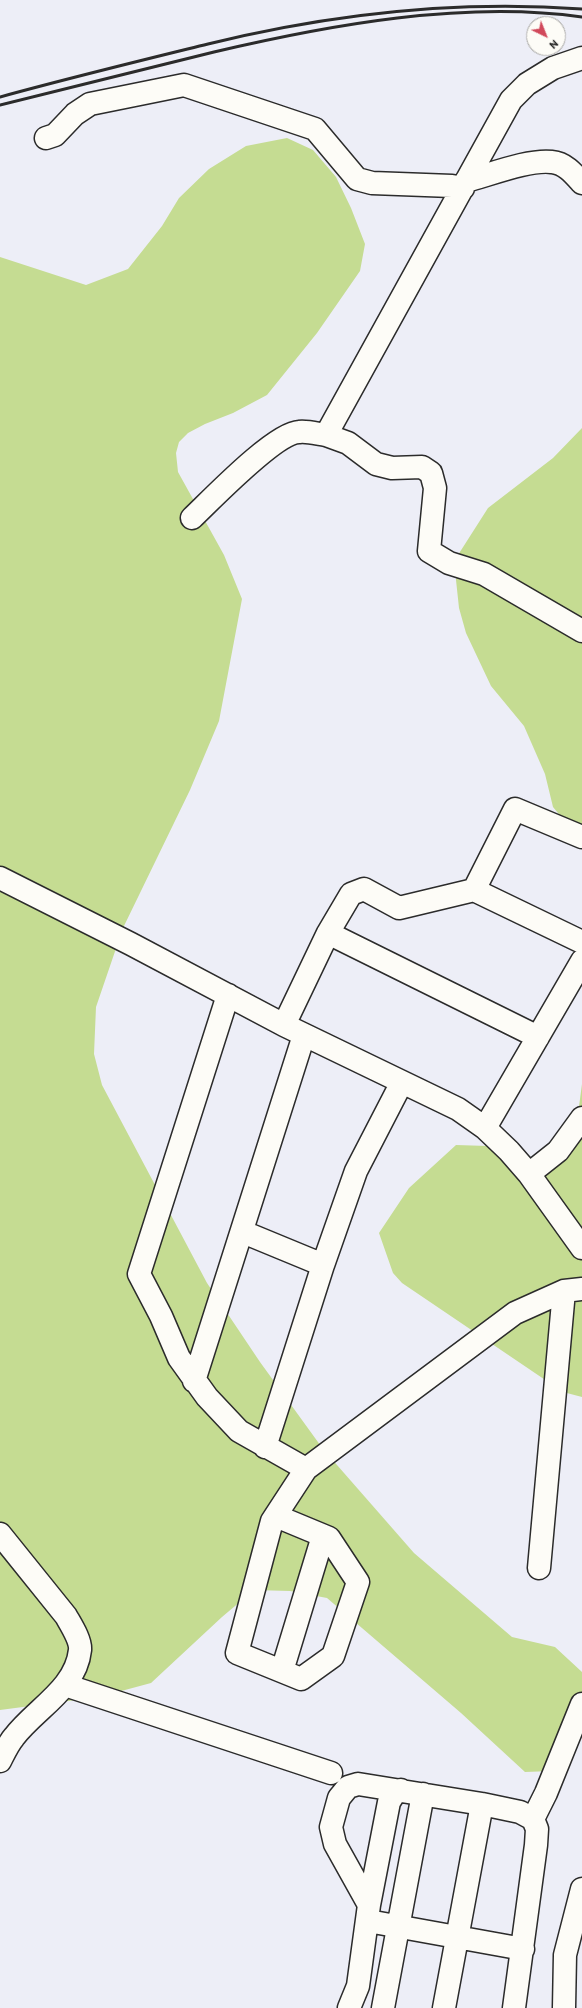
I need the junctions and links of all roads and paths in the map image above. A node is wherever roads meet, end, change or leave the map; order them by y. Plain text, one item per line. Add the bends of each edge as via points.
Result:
1 (582, 58) edge
2 (46, 138) dead end
3 (582, 183) edge
4 (464, 185) junction
5 (326, 435) junction
6 (192, 518) dead end
7 (582, 631) edge
8 (582, 837) edge
9 (0, 878) edge
10 (474, 890) junction
11 (328, 933) junction
12 (582, 942) edge
13 (582, 961) edge
14 (228, 995) junction
15 (284, 1025) junction
16 (304, 1035) junction
17 (538, 1037) junction
18 (402, 1082) junction
19 (582, 1118) edge
20 (485, 1128) junction
21 (528, 1174) junction
22 (243, 1232) junction
23 (582, 1248) edge
24 (323, 1265) junction
25 (573, 1290) edge
26 (194, 1381) junction
27 (265, 1447) junction
28 (306, 1469) junction
29 (276, 1516) junction
30 (0, 1534) edge
31 (323, 1536) junction
32 (539, 1568) dead end
33 (282, 1671) junction
34 (65, 1685) junction
35 (582, 1704) edge
36 (0, 1761) edge
37 (331, 1773) dead end
38 (401, 1790) junction
39 (423, 1794) junction
40 (482, 1804) junction
41 (533, 1819) junction
42 (582, 1889) edge
43 (369, 1913) junction
44 (400, 1927) junction
45 (458, 1937) junction
46 (523, 1949) junction
47 (349, 2008) edge
48 (383, 2008) edge
49 (444, 2008) edge
50 (514, 2008) edge
51 (529, 2008) edge
52 (564, 2008) edge

1 - 4 street via 552,68 526,84 511,100
2 - 4 street via 55,135 75,114 90,104 184,84 315,129 357,179 372,183
3 - 4 street via 568,168 553,162 533,163
4 - 5 street
5 - 6 street via 298,431 282,437 261,453
5 - 7 street via 348,443 376,464 392,468 422,466 431,473 435,488 429,551 449,563 484,574
8 - 10 street via 515,809
9 - 14 street
10 - 11 street via 400,908 364,889 351,894
10 - 12 street
11 - 15 street
11 - 17 street
13 - 17 street
14 - 15 street
14 - 26 street via 139,1274 179,1358
15 - 16 street
16 - 18 street
16 - 22 street
17 - 20 street
18 - 20 street via 458,1109
18 - 24 street via 356,1171
19 - 21 street via 558,1151
20 - 21 street
21 - 23 street
22 - 24 street
22 - 26 street
24 - 27 street
25 - 28 street via 515,1313
25 - 32 street
26 - 27 street via 239,1431
27 - 28 street
28 - 29 street
29 - 31 street
29 - 33 street via 272,1521 237,1653
30 - 34 street via 66,1616 74,1632 80,1649 74,1669
31 - 33 street
31 - 33 street via 329,1538 358,1582 333,1656 301,1679
34 - 36 street via 14,1737
34 - 37 street
35 - 41 street
38 - 39 street
38 - 43 street via 394,1794 389,1802
38 - 43 street via 358,1784 348,1786 339,1798 331,1827 335,1844
39 - 40 street
39 - 44 street
40 - 41 street via 520,1812
40 - 45 street
41 - 46 street via 537,1829 536,1844
42 - 52 street via 565,1955
43 - 44 street
43 - 47 street via 358,1986
44 - 45 street
44 - 48 street
45 - 46 street
45 - 49 street
46 - 50 street
46 - 51 street

